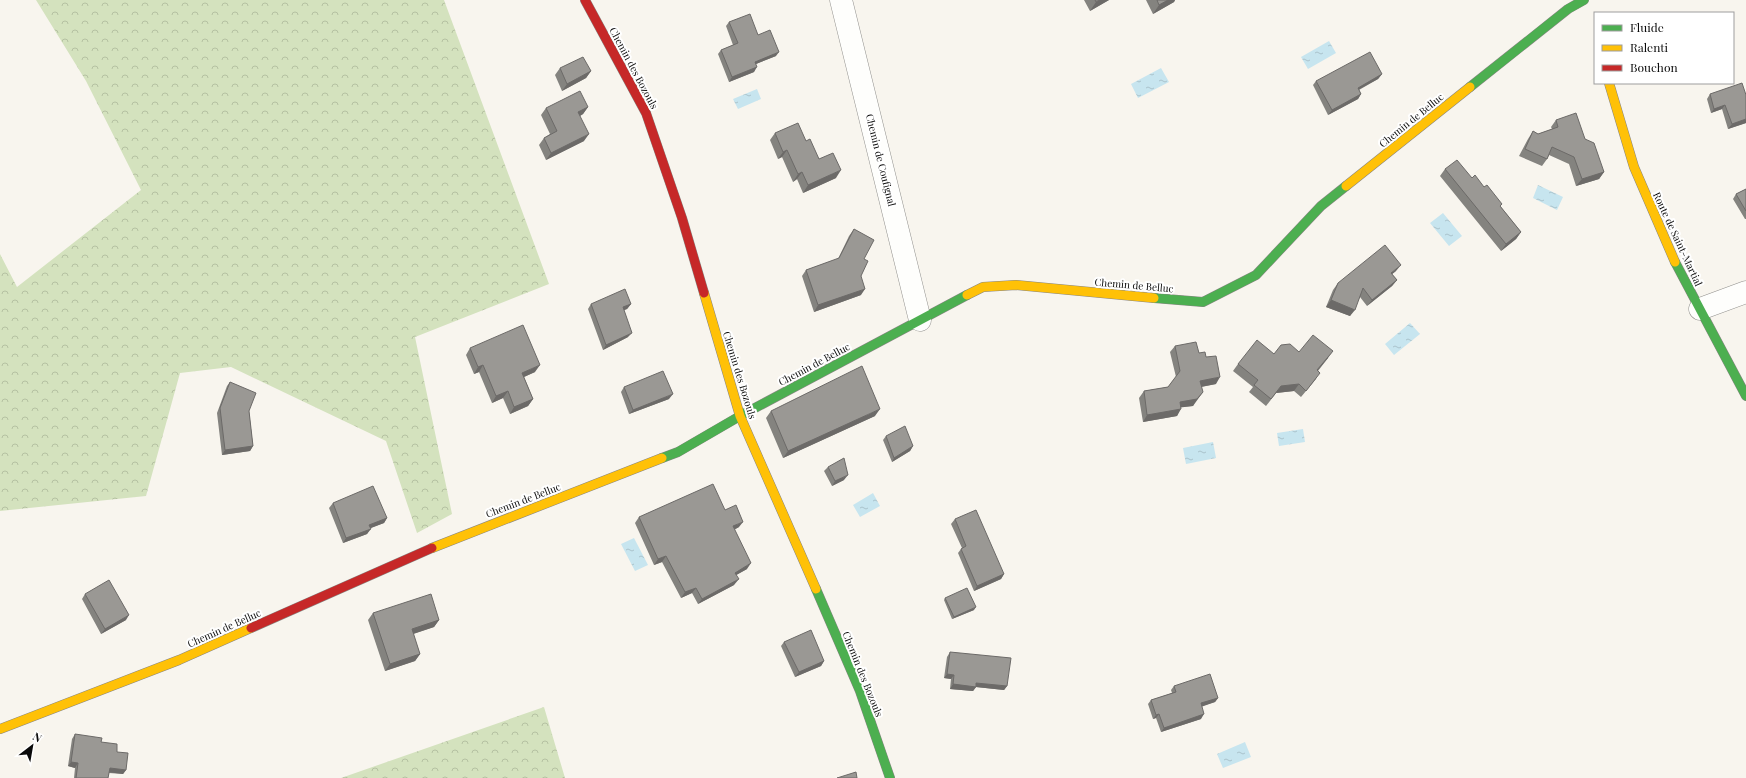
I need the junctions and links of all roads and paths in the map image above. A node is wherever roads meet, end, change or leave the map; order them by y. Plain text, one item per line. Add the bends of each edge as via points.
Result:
1 (585, 0) edge
2 (841, 0) edge
3 (1584, 0) edge
4 (1610, 84) edge
5 (1746, 292) edge
6 (1700, 309) junction
7 (920, 320) junction
8 (1746, 396) edge
9 (740, 416) junction
10 (0, 729) edge
11 (890, 778) edge

1 - 9 street, Chemin des Bozouls via 646,113 682,218
2 - 7 street, Chemin de Coufignal
3 - 7 street, Chemin de Belluc via 1568,9 1321,206 1256,275 1203,302 1016,285 983,287
4 - 6 street, Route de Saint-Martial via 1634,167 1650,208
5 - 6 street
6 - 8 street, Route de Saint-Martial
7 - 9 street, Chemin de Belluc
9 - 10 street, Chemin de Belluc via 678,452 458,537 179,660
9 - 11 street, Chemin des Bozouls via 860,690

